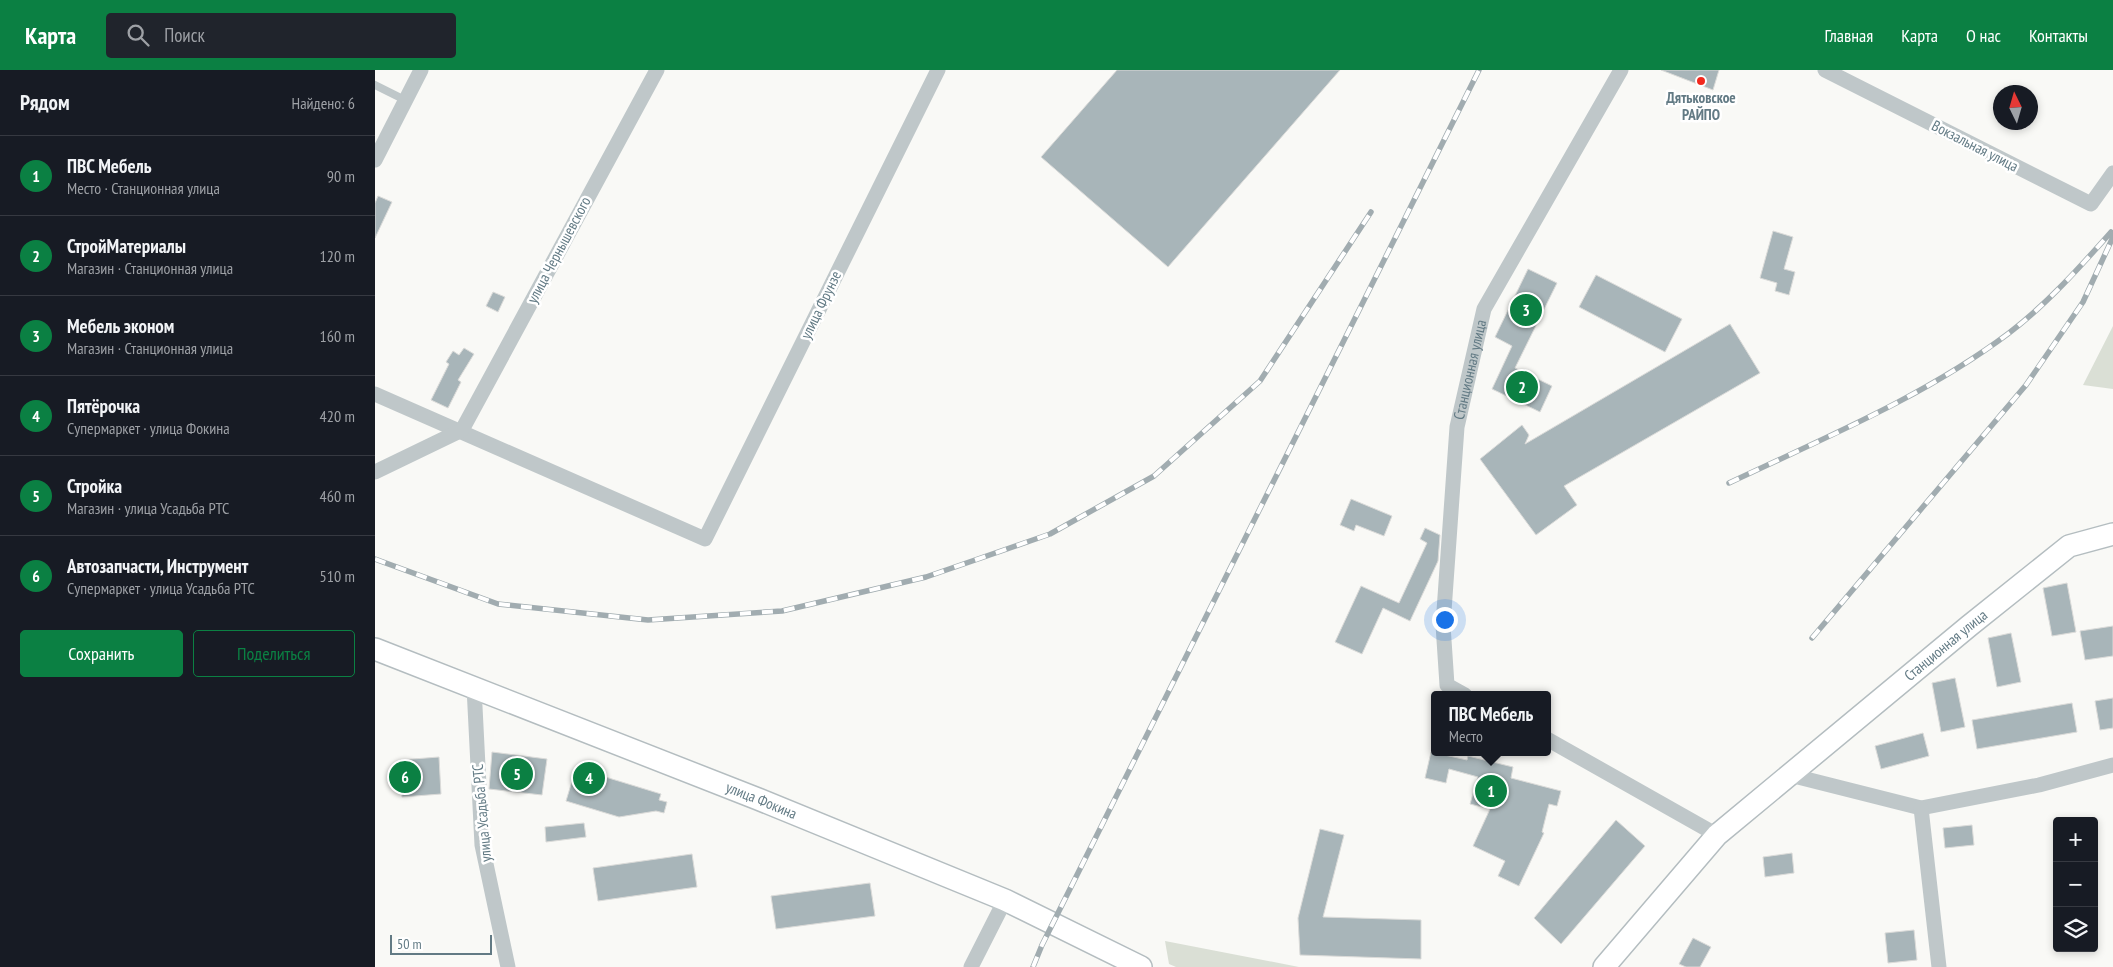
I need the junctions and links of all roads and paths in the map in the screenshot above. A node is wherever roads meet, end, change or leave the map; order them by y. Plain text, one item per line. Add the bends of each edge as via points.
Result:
1 (421, 70) edge
2 (657, 70) edge
3 (938, 70) edge
4 (1621, 70) edge
5 (1825, 70) edge
6 (375, 85) edge
7 (405, 100) junction
8 (375, 160) edge
9 (2113, 173) edge
10 (375, 394) edge
11 (462, 430) junction
12 (375, 472) edge
13 (2113, 534) edge
14 (375, 649) edge
15 (474, 687) junction
16 (1458, 691) edge
17 (1551, 740) edge
18 (2113, 764) edge
19 (1790, 775) junction
20 (1921, 808) junction
21 (1717, 835) junction
22 (1005, 900) junction
23 (508, 967) edge
24 (971, 967) edge
25 (1141, 967) edge
26 (1604, 967) edge
27 (1939, 967) edge

1 - 7 street
2 - 11 street, улица Чернышевского
3 - 11 street, улица Фрунзе via 705,539
4 - 16 street, Станционная улица via 1483,308 1457,427 1443,625 1447,685
5 - 9 street, Вокзальная улица via 2091,204
6 - 7 lane
7 - 8 street
10 - 11 street
11 - 12 street
13 - 19 main road, Станционная улица via 2069,546
14 - 15 main road, улица Фокина
15 - 22 main road, улица Фокина
15 - 23 street, улица Усадьба РТС via 482,846
17 - 21 street
18 - 20 street via 2039,785
19 - 20 street
19 - 21 main road, Станционная улица
20 - 27 street
21 - 26 main road, Станционная улица
22 - 24 street
22 - 25 main road, улица Фокина

